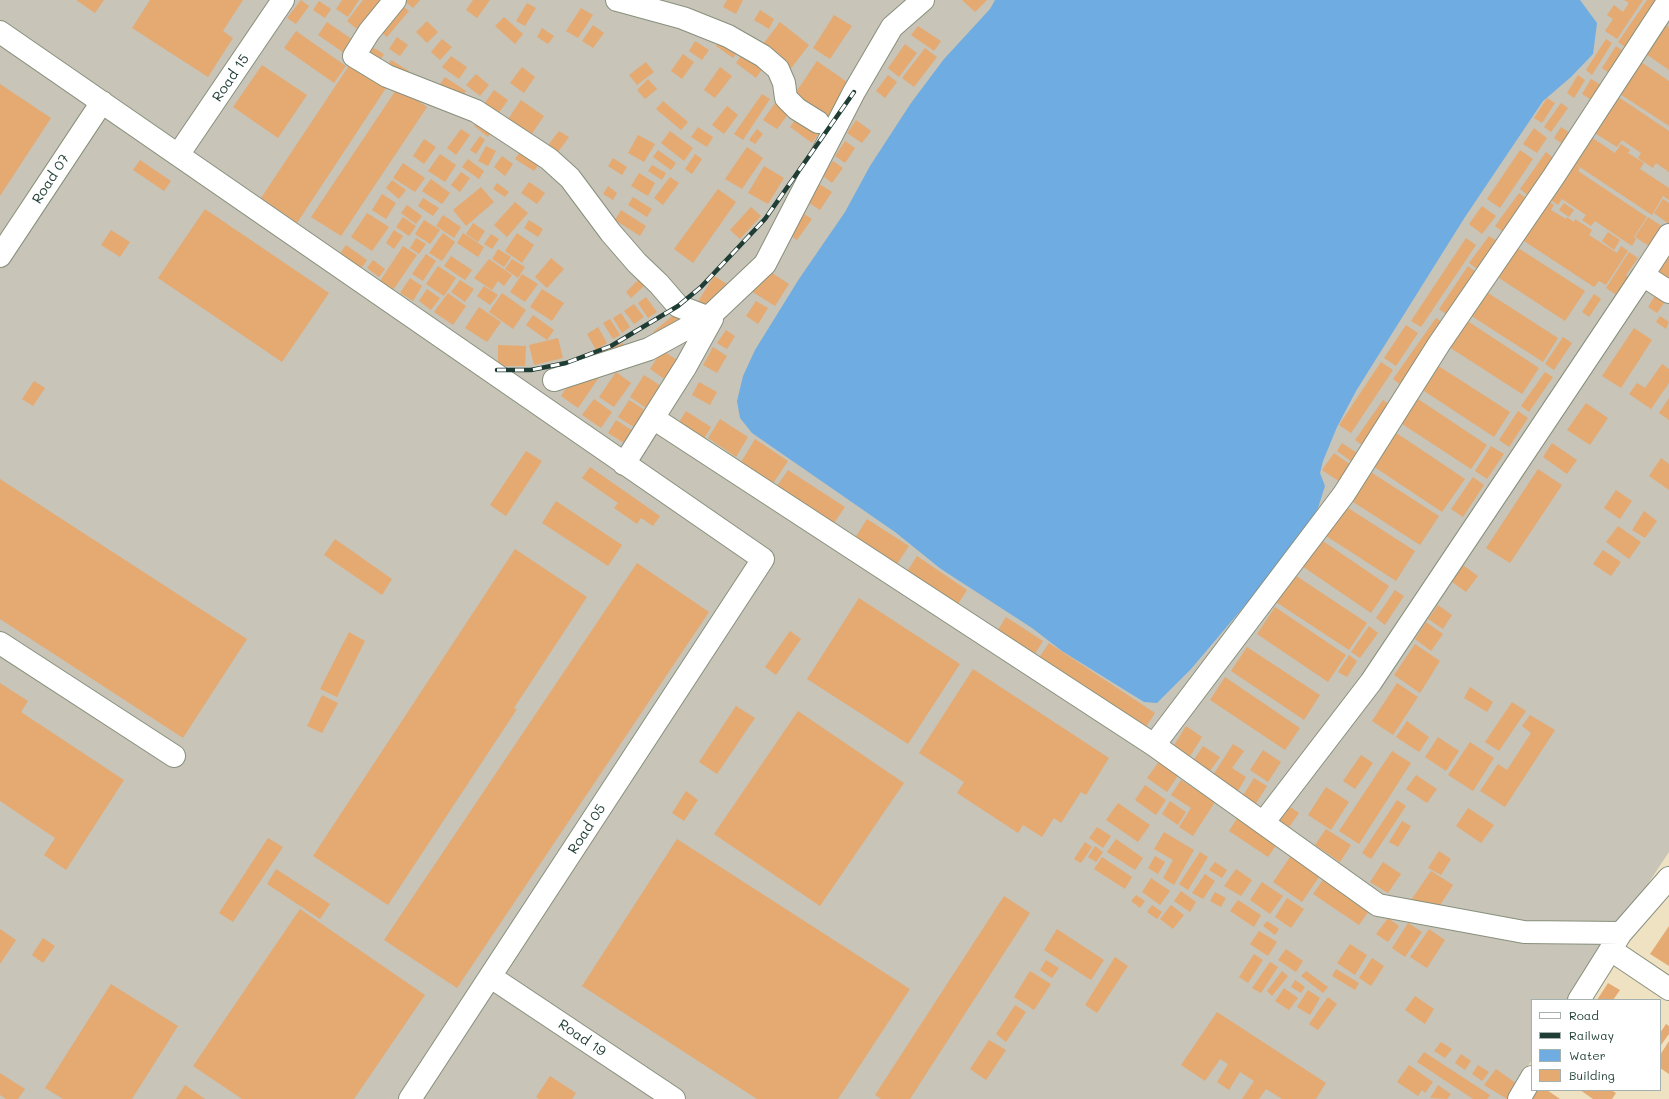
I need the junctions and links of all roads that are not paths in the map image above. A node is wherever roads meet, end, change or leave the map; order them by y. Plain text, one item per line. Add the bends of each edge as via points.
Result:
1 (283, 0) edge
2 (395, 0) edge
3 (616, 0) edge
4 (923, 0) edge
5 (1669, 0) edge
6 (0, 32) edge
7 (102, 102) junction
8 (818, 122) dead end
9 (178, 155) junction
10 (1669, 235) edge
11 (0, 256) edge
12 (1643, 275) junction
13 (1669, 292) edge
14 (554, 380) dead end
15 (653, 418) junction
16 (624, 464) junction
17 (0, 643) edge
18 (1154, 744) junction
19 (174, 756) dead end
20 (1263, 823) junction
21 (1669, 878) edge
22 (1616, 942) junction
23 (491, 977) junction
24 (1669, 989) edge
25 (1580, 999) edge
26 (1531, 1079) edge
27 (410, 1099) edge
28 (674, 1099) edge
29 (1519, 1099) edge

1 - 9 street, Road 15
2 - 15 street via 368,32 354,56 387,76 476,111 549,159 570,178 611,233 678,306 712,319
3 - 8 street via 684,18 728,36 763,56 778,69 784,82 786,98 797,109
4 - 14 street via 892,27 858,86 765,264 711,315 649,349
5 - 18 street via 1554,176 1439,344 1344,494
6 - 7 street
7 - 9 street
7 - 11 street, Road 07
9 - 16 street
10 - 12 street
12 - 13 street
12 - 20 street via 1371,682
15 - 16 street
15 - 18 street
16 - 23 street, Road 05 via 763,559
17 - 19 street
18 - 20 street
20 - 22 street via 1378,905 1524,932
21 - 22 street
22 - 24 street
22 - 25 street
23 - 27 street, Road 05
23 - 28 street, Road 19
26 - 29 street

